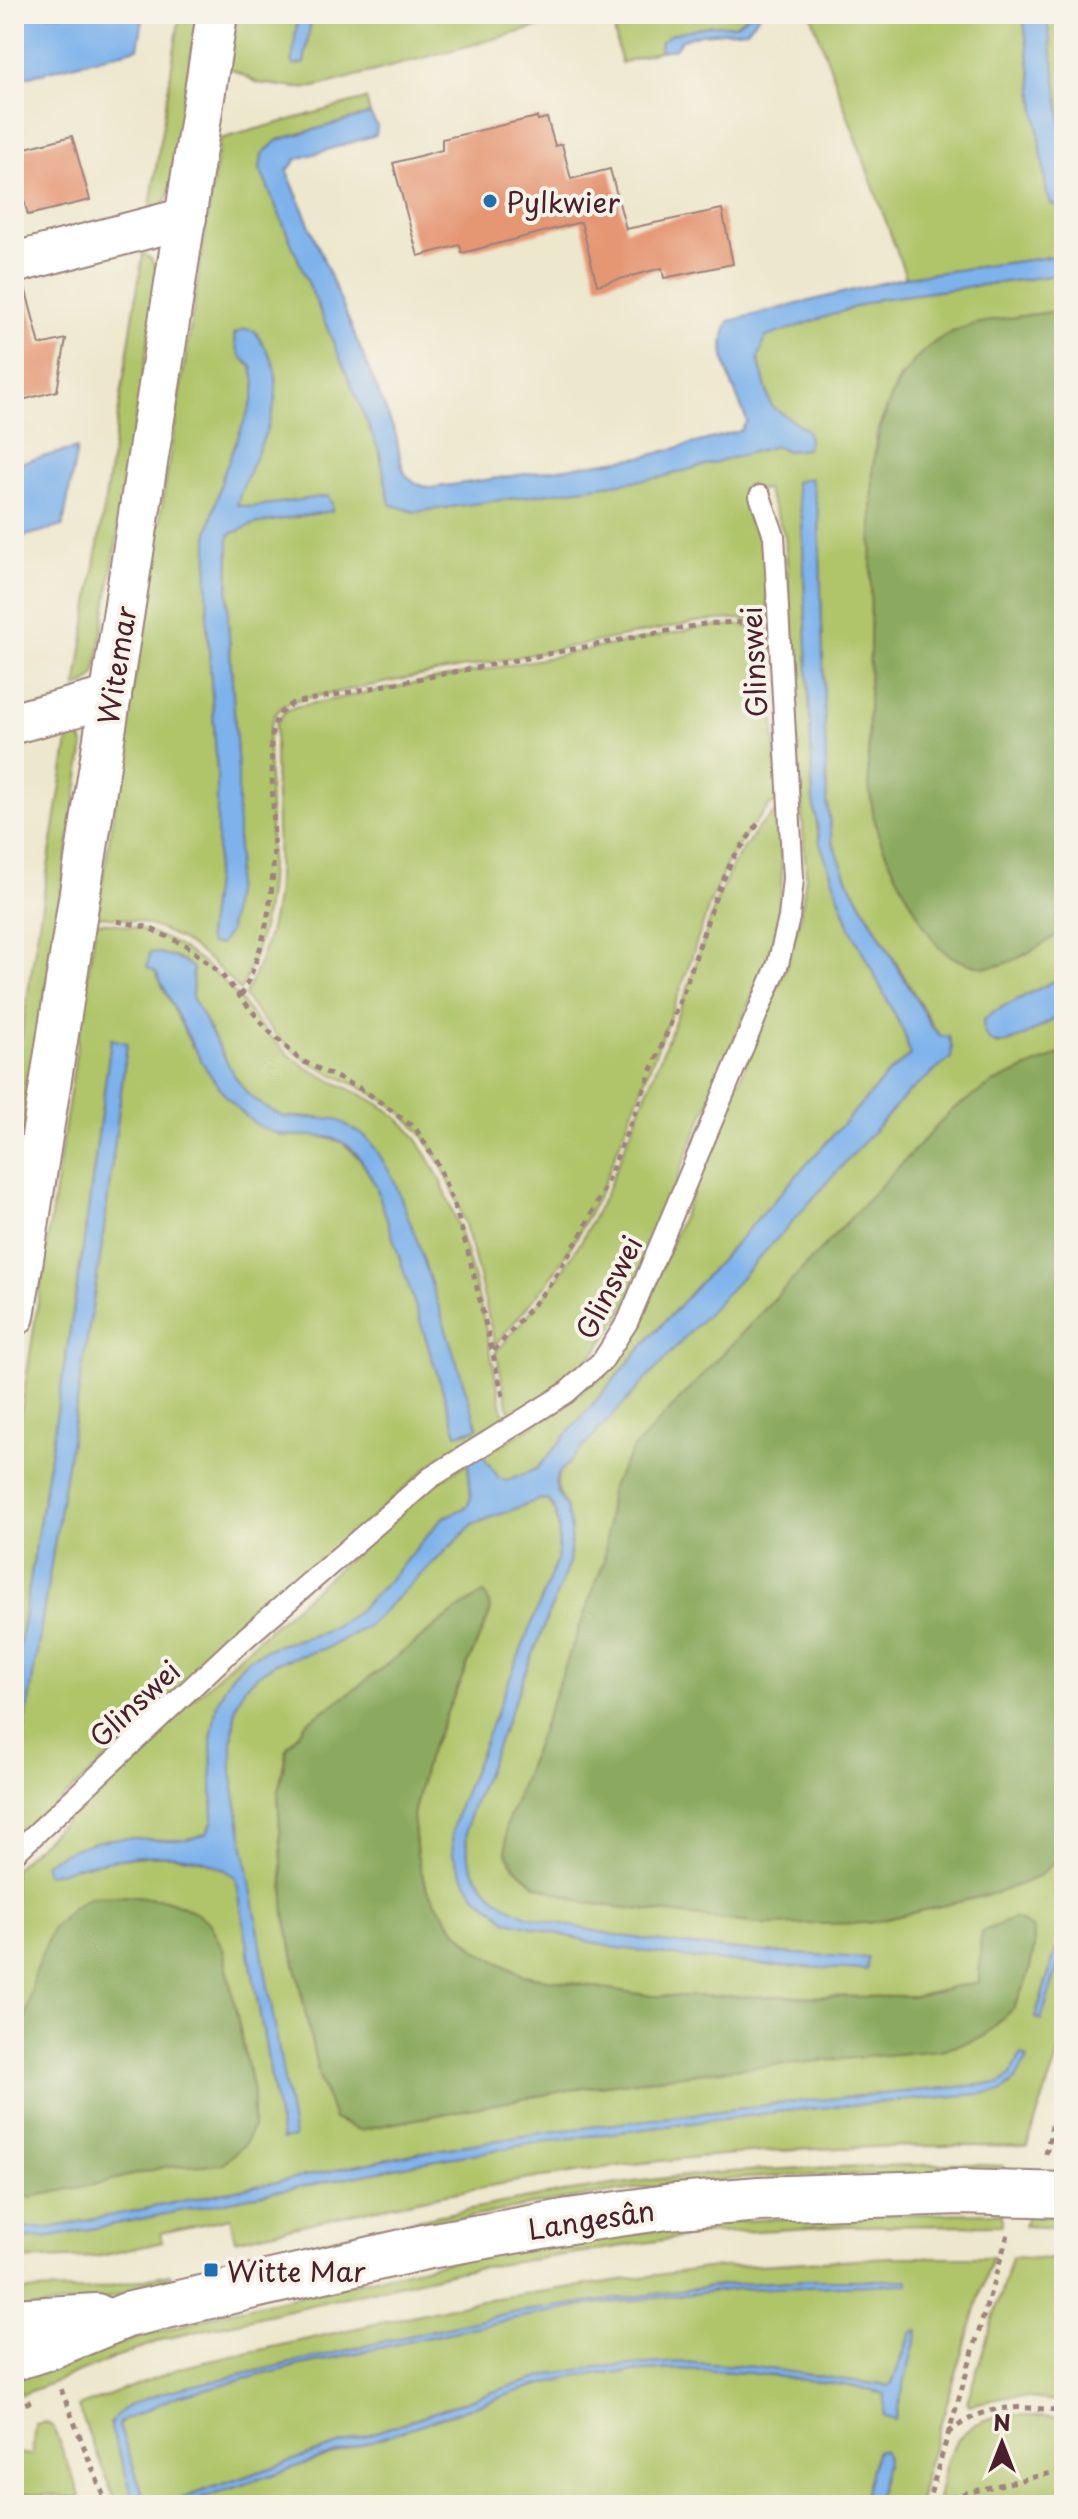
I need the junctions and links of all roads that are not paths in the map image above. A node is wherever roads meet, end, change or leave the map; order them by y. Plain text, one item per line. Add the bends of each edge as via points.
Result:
1 (217, 14) edge
2 (186, 218) junction
3 (14, 263) edge
4 (760, 496) dead end
5 (111, 697) junction
6 (14, 723) edge
7 (27, 1161) edge
8 (14, 1316) edge
9 (14, 1854) edge
10 (1053, 2195) edge
11 (127, 2315) junction
12 (14, 2321) edge
13 (14, 2358) edge

1 - 2 street, Witemar
2 - 3 street
2 - 5 street, Witemar
4 - 9 lane, Glinswei via 774,536 793,878 789,918 778,964 628,1321 603,1360 566,1393 430,1478 235,1647
5 - 6 street
5 - 7 street, Witemar via 77,917
7 - 8 street, Witemar
10 - 11 street, Langesân via 865,2194 667,2207 429,2246
11 - 12 street, Langesân
11 - 13 street, Langesân

